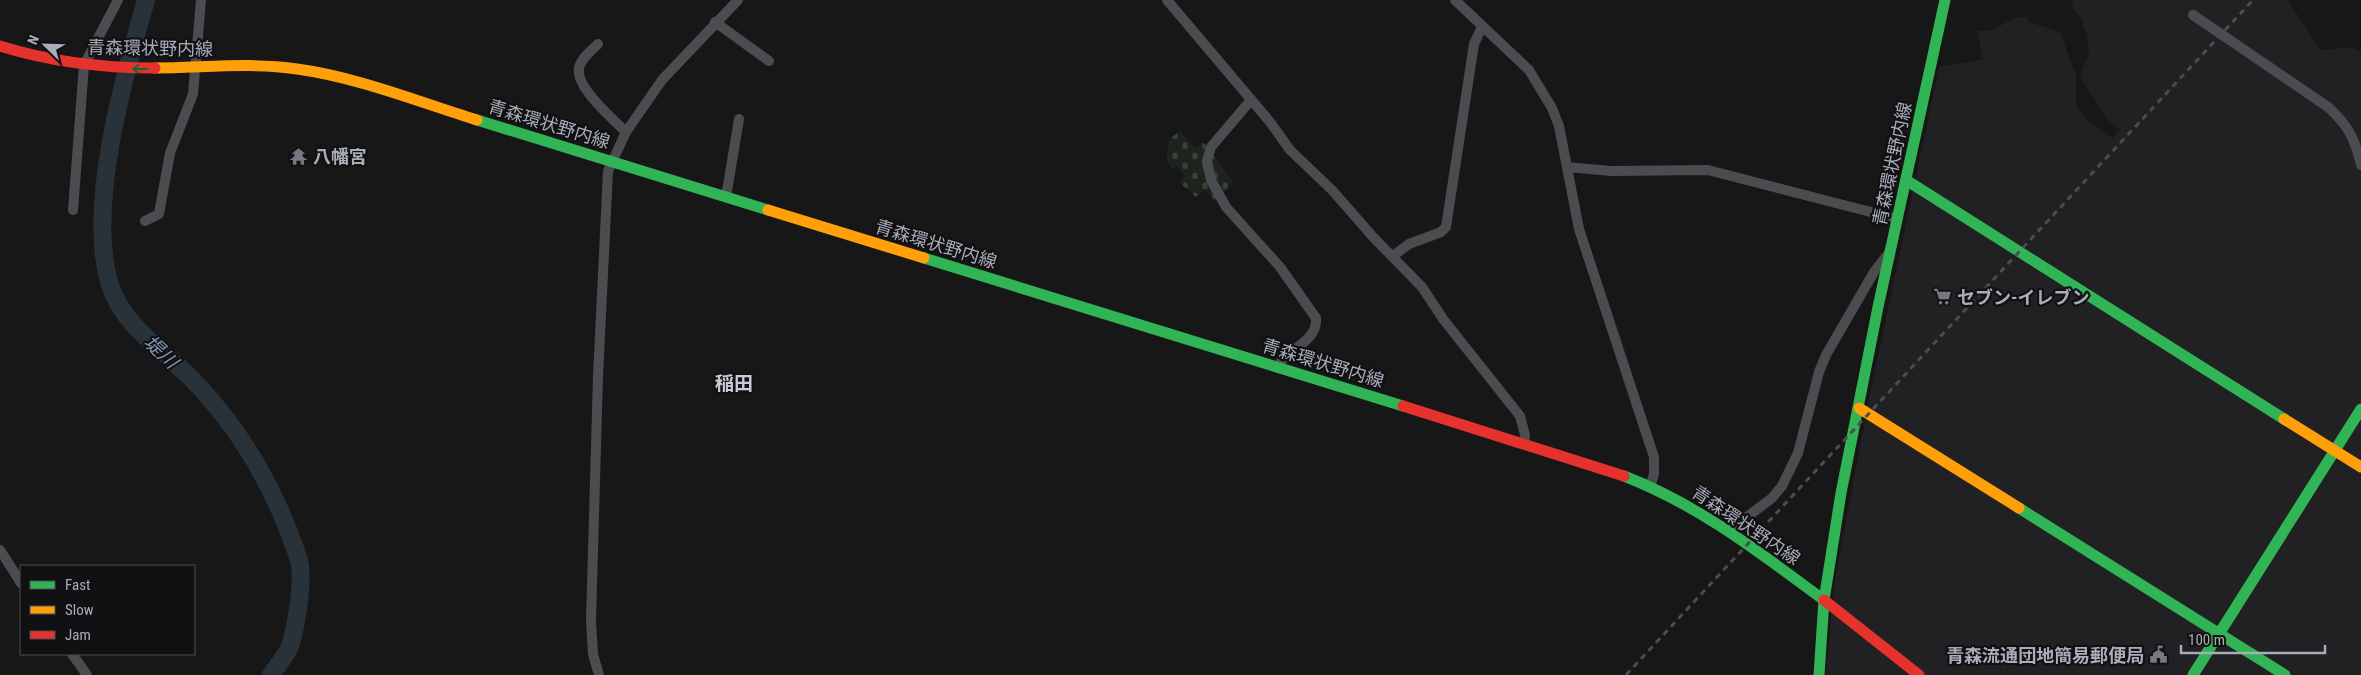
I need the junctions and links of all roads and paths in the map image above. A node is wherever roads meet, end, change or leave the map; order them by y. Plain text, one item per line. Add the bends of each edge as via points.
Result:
1 (118, 0) edge
2 (201, 0) edge
3 (738, 0) edge
4 (1167, 0) edge
5 (1456, 0) edge
6 (1945, 0) edge
7 (2193, 15) dead end
8 (715, 22) junction
9 (1482, 27) junction
10 (598, 44) dead end
11 (0, 46) edge
12 (769, 61) dead end
13 (84, 65) junction
14 (195, 67) junction
15 (1251, 100) junction
16 (738, 119) dead end
17 (626, 132) junction
18 (610, 162) junction
19 (2361, 165) edge
20 (1567, 167) junction
21 (1906, 180) junction
22 (726, 197) junction
23 (73, 210) dead end
24 (1898, 219) junction
25 (144, 221) dead end
26 (1892, 250) junction
27 (1393, 256) junction
28 (1278, 368) junction
29 (1859, 408) junction
30 (2361, 408) edge
31 (1524, 444) junction
32 (2335, 450) junction
33 (2361, 467) edge
34 (1650, 487) junction
35 (1730, 530) junction
36 (0, 550) edge
37 (20, 581) edge
38 (1824, 600) junction
39 (2219, 634) junction
40 (73, 655) edge
41 (87, 675) edge
42 (599, 675) edge
43 (1819, 675) edge
44 (1919, 675) edge
45 (2193, 675) edge
46 (2285, 675) edge

1 - 13 street
2 - 14 street
3 - 8 street
4 - 15 street
5 - 9 street
6 - 21 main road, 青森環状野内線
7 - 19 street via 2343,120 2351,133
8 - 12 street
8 - 17 street via 662,80
9 - 20 street via 1520,60 1535,79 1559,126
9 - 27 street via 1474,44 1446,227 1441,232 1408,244
10 - 17 street via 580,63 579,78
11 - 13 main road, 青森環状野内線 via 19,53
14 -> 13 main road, 青森環状野内線
13 - 23 street
14 - 18 main road, 青森環状野内線 via 268,66 324,74
14 - 25 street via 193,94 170,153 159,214
15 - 27 street via 1290,150
15 - 28 street via 1211,147 1207,161 1211,180 1223,202 1280,267 1316,318 1317,325 1310,338 1283,358
16 - 22 street
17 - 18 street
18 - 22 main road, 青森環状野内線
18 - 42 street via 604,230 591,621 593,654
20 - 24 street via 1611,171 1708,170
20 - 34 street via 1579,229 1654,457
21 - 24 main road, 青森環状野内線
21 - 32 main road
22 - 28 main road, 青森環状野内線
24 - 26 main road, 青森環状野内線
26 - 29 main road, 青森環状野内線
26 - 35 street via 1874,272 1826,355 1798,453 1782,486 1772,498
27 - 31 street via 1422,287 1442,318 1520,416
28 - 31 main road, 青森環状野内線
29 - 38 main road, 青森環状野内線
29 - 39 main road
30 - 32 main road
31 - 34 main road, 青森環状野内線
32 - 33 main road
32 - 39 main road
34 - 35 main road, 青森環状野内線
35 - 38 main road, 青森環状野内線
36 - 37 street
38 - 43 main road, 青森環状野内線
38 - 44 main road
39 - 45 main road
39 - 46 main road
40 - 41 street

